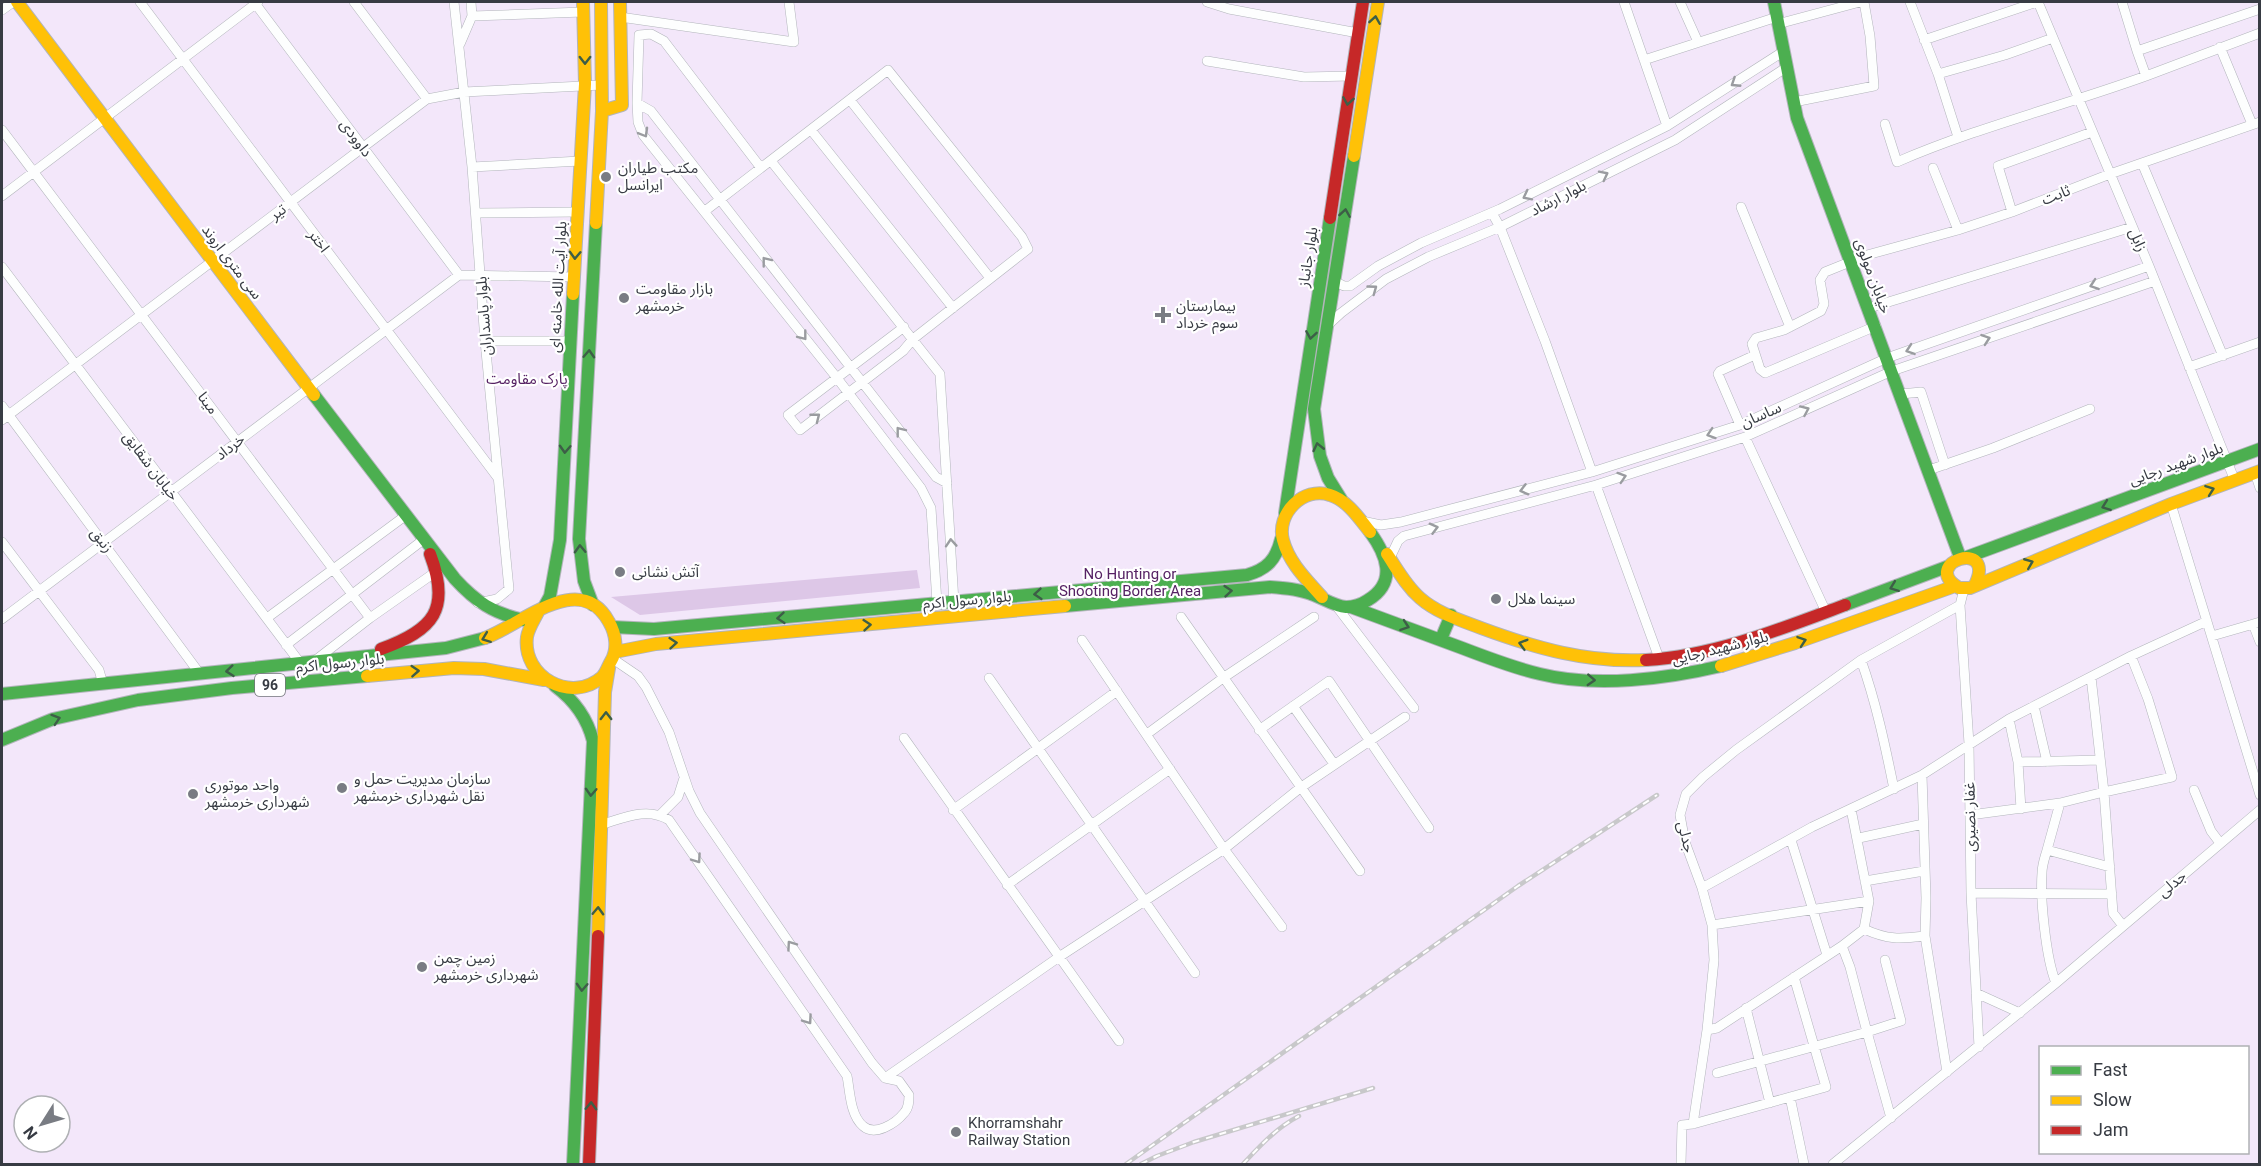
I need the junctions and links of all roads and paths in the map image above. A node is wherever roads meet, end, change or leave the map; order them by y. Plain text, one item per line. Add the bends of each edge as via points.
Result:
1 (15, 2) edge
2 (140, 2) edge
3 (256, 2) edge
4 (354, 2) edge
5 (454, 2) edge
6 (471, 2) edge
7 (601, 2) edge
8 (620, 2) edge
9 (789, 2) edge
10 (1207, 2) edge
11 (1363, 2) edge
12 (1378, 2) edge
13 (1624, 2) edge
14 (1680, 2) edge
15 (1774, 2) edge
16 (1862, 2) edge
17 (1910, 2) edge
18 (2037, 2) edge
19 (2122, 2) edge
20 (583, 7) edge
21 (2259, 9) edge
22 (2, 10) edge
23 (472, 16) junction
24 (620, 18) junction
25 (1778, 20) junction
26 (1358, 33) junction
27 (2259, 33) edge
28 (2053, 38) junction
29 (1924, 40) junction
30 (1698, 42) junction
31 (460, 44) junction
32 (2220, 47) junction
33 (1784, 51) junction
34 (2137, 51) junction
35 (183, 59) junction
36 (1644, 60) junction
37 (1207, 61) dead end
38 (1787, 67) junction
39 (1938, 74) junction
40 (1352, 76) junction
41 (2146, 76) junction
42 (585, 84) junction
43 (602, 85) junction
44 (464, 92) junction
45 (427, 99) junction
46 (850, 100) junction
47 (2079, 100) junction
48 (1794, 102) junction
49 (637, 103) junction
50 (602, 111) junction
51 (105, 117) junction
52 (2256, 123) edge
53 (1885, 124) dead end
54 (1667, 126) junction
55 (2, 130) edge
56 (811, 130) junction
57 (2092, 132) junction
58 (1958, 137) junction
59 (363, 147) junction
60 (580, 161) junction
61 (771, 161) junction
62 (2142, 163) junction
63 (472, 167) junction
64 (761, 168) junction
65 (1933, 168) dead end
66 (33, 172) junction
67 (2109, 174) junction
68 (2, 196) edge
69 (719, 201) junction
70 (291, 202) junction
71 (1741, 207) dead end
72 (705, 211) junction
73 (576, 212) junction
74 (2012, 212) junction
75 (476, 213) junction
76 (1492, 213) junction
77 (1500, 227) junction
78 (2132, 227) junction
79 (1958, 230) junction
80 (213, 261) junction
81 (1852, 262) junction
82 (2149, 266) junction
83 (2, 267) edge
84 (459, 275) junction
85 (482, 276) junction
86 (574, 277) junction
87 (990, 278) junction
88 (782, 280) junction
89 (1334, 281) junction
90 (2155, 281) junction
91 (768, 291) junction
92 (953, 308) junction
93 (1869, 308) junction
94 (141, 315) junction
95 (1328, 325) junction
96 (1875, 326) junction
97 (904, 327) junction
98 (1790, 327) junction
99 (386, 330) junction
100 (913, 339) junction
101 (485, 341) junction
102 (570, 341) junction
103 (2259, 342) edge
104 (1755, 355) junction
105 (2223, 356) junction
106 (1887, 358) junction
107 (75, 365) junction
108 (850, 367) junction
109 (2189, 367) junction
110 (1893, 371) junction
111 (837, 378) junction
112 (862, 382) junction
113 (309, 388) junction
114 (848, 393) junction
115 (1901, 394) junction
116 (2, 406) edge
117 (2090, 409) dead end
118 (5, 417) edge
119 (1740, 424) junction
120 (1745, 437) junction
121 (237, 442) junction
122 (2259, 449) edge
123 (2228, 461) junction
124 (1946, 465) junction
125 (1929, 470) junction
126 (1592, 472) junction
127 (2257, 472) edge
128 (936, 477) junction
129 (499, 480) junction
130 (2235, 481) junction
131 (947, 483) junction
132 (1596, 485) junction
133 (921, 488) junction
134 (2259, 488) edge
135 (171, 492) junction
136 (1342, 500) junction
137 (2171, 504) junction
138 (405, 516) junction
139 (1284, 517) junction
140 (1362, 522) junction
141 (1281, 535) junction
142 (423, 540) junction
143 (2, 542) edge
144 (104, 542) junction
145 (1380, 543) junction
146 (1964, 557) junction
147 (1390, 558) junction
148 (1949, 566) junction
149 (333, 569) junction
150 (952, 570) junction
151 (437, 571) junction
152 (935, 571) junction
153 (1965, 586) junction
154 (39, 591) junction
155 (351, 594) junction
156 (1322, 597) junction
157 (974, 600) junction
158 (954, 602) junction
159 (478, 603) junction
160 (937, 603) junction
161 (1334, 603) junction
162 (593, 605) junction
163 (1960, 605) junction
164 (1350, 607) junction
165 (541, 610) junction
166 (1826, 612) junction
167 (975, 615) junction
168 (1451, 615) junction
169 (1181, 617) dead end
170 (1314, 617) dead end
171 (267, 618) junction
172 (370, 618) junction
173 (2, 619) edge
174 (524, 620) junction
175 (2207, 621) junction
176 (2256, 623) edge
177 (612, 627) junction
178 (2212, 636) junction
179 (1441, 639) junction
180 (1082, 640) dead end
181 (2259, 642) edge
182 (286, 645) junction
183 (2131, 656) junction
184 (351, 658) junction
185 (1659, 658) junction
186 (612, 659) junction
187 (1861, 660) junction
188 (306, 663) junction
189 (200, 674) junction
190 (2091, 677) junction
191 (989, 678) dead end
192 (1223, 678) junction
193 (549, 683) junction
194 (103, 684) junction
195 (1118, 691) junction
196 (2, 694) edge
197 (1293, 706) junction
198 (2034, 706) junction
199 (1414, 708) dead end
200 (1405, 717) dead end
201 (2009, 719) junction
202 (1259, 730) junction
203 (1146, 734) junction
204 (904, 738) dead end
205 (2, 740) edge
206 (1369, 740) junction
207 (1969, 744) junction
208 (1038, 749) junction
209 (2100, 760) junction
210 (2018, 762) junction
211 (2047, 762) junction
212 (1334, 764) junction
213 (1170, 769) junction
214 (1922, 775) junction
215 (684, 778) junction
216 (1300, 788) junction
217 (1894, 789) junction
218 (2194, 790) dead end
219 (2104, 792) junction
220 (2259, 795) edge
221 (2060, 803) junction
222 (1851, 809) junction
223 (2021, 809) junction
224 (953, 810) junction
225 (2259, 810) edge
226 (660, 815) junction
227 (1970, 815) junction
228 (603, 824) junction
229 (1923, 824) junction
230 (1091, 825) junction
231 (1430, 828) dead end
232 (1858, 838) junction
233 (1791, 840) junction
234 (2220, 843) junction
235 (1224, 849) junction
236 (2047, 850) junction
237 (2110, 867) junction
238 (1360, 871) dead end
239 (1924, 872) junction
240 (1866, 880) junction
241 (1007, 885) junction
242 (1702, 888) junction
243 (1971, 893) junction
244 (2042, 894) junction
245 (2112, 894) junction
246 (1143, 901) junction
247 (1869, 901) junction
248 (1814, 910) junction
249 (1712, 926) junction
250 (2123, 926) junction
251 (1282, 927) dead end
252 (1864, 929) junction
253 (1925, 936) junction
254 (1842, 946) junction
255 (1827, 955) junction
256 (1059, 957) junction
257 (1885, 960) dead end
258 (1196, 973) dead end
259 (1794, 977) junction
260 (2056, 983) junction
261 (1976, 993) junction
262 (1746, 1008) junction
263 (2020, 1013) junction
264 (1707, 1030) junction
265 (1867, 1032) junction
266 (1119, 1041) dead end
267 (1813, 1046) junction
268 (1979, 1047) junction
269 (1759, 1061) junction
270 (1947, 1072) junction
271 (1717, 1073) dead end
272 (885, 1078) junction
273 (1790, 1097) junction
274 (1770, 1103) junction
275 (1891, 1118) junction
276 (1694, 1124) junction
277 (573, 1164) edge
278 (589, 1164) edge
279 (1681, 1164) edge
280 (1804, 1164) edge
281 (1833, 1164) edge

1 - 22 street
1 - 51 main road, سی متری اروند
2 - 35 street, اختر
3 - 35 street
3 - 59 street, داوودی
4 - 45 street
5 - 31 street, بلوار پاسداران
6 - 23 street, بلوار پاسداران
7 - 43 main road
8 - 24 main road
9 - 24 street via 794,42
10 - 26 street
11 - 26 main road, بلوار جانباز
89 -> 12 main road, بلوار جانباز
13 - 36 street
14 - 30 street
15 - 25 main road, خیابان مولوی
16 - 25 street
16 - 48 street via 1870,36 1874,86
17 - 29 street
18 - 28 street, زابل
18 - 29 street
19 - 34 street
20 - 23 street
20 -> 42 main road, بلوار آیت الله خامنه ای
21 - 34 street
23 - 31 street, بلوار پاسداران
24 - 50 main road via 622,105
25 - 30 street
25 - 33 main road, خیابان مولوی
26 - 40 main road, بلوار جانباز
27 - 32 street
28 - 39 street
28 - 47 street, زابل
29 - 39 street
30 - 36 street
31 - 44 street, بلوار پاسداران
32 - 41 street
32 - 52 street
33 - 38 main road, خیابان مولوی
33 -> 54 street, بلوار ارشاد
34 - 41 street
35 - 51 street
35 - 70 street, اختر
36 - 54 street
37 - 40 street via 1304,77
38 - 48 main road, خیابان مولوی
77 -> 38 street, بلوار ارشاد via 1675,140
39 - 58 street
40 -> 139 main road, بلوار جانباز
41 - 47 street
42 - 43 street, تیر
42 - 44 street, تیر
42 - 60 main road, بلوار آیت الله خامنه ای
43 - 50 main road
44 - 45 street, تیر
44 - 63 street, بلوار پاسداران
45 - 59 street, تیر
46 - 56 street
46 - 87 street
46 - 87 street via 888,70 1022,237 1028,249
47 - 57 street, زابل
47 - 58 street
48 - 81 main road, خیابان مولوی
49 - 64 street via 639,35 651,34 664,41
49 - 69 street via 651,111
49 -> 72 street via 638,122 644,135
162 -> 50 main road via 580,570 579,539
51 - 66 street
51 - 80 main road, سی متری اروند
52 - 62 street, ثابت
53 - 58 street via 1897,162
54 -> 76 street, بلوار ارشاد
55 - 66 street, مینا
56 - 61 street
56 - 92 street
57 - 67 street, زابل
57 - 74 street via 1998,166
59 - 70 street, تیر
59 - 84 street, داوودی
60 - 63 street
60 - 73 main road, بلوار آیت الله خامنه ای
61 - 64 street
61 - 97 street
62 - 67 street, ثابت
62 - 105 street
63 - 75 street, بلوار پاسداران
64 - 69 street
65 - 79 street
66 - 68 street
66 - 94 street, مینا
67 - 74 street, ثابت
67 - 78 street, زابل
69 - 72 street
88 -> 69 street
70 - 80 street, تیر
70 - 99 street, اختر
71 - 98 street
72 - 91 street
73 - 75 street
73 -> 86 main road, بلوار آیت الله خامنه ای
74 - 79 street, ثابت
75 - 85 street, بلوار پاسداران
76 - 77 street
76 - 89 street, بلوار ارشاد via 1421,243 1350,286
95 -> 77 street, بلوار ارشاد via 1386,279
77 - 126 street
78 - 82 street, زابل
78 - 93 street
79 - 81 street, ثابت
80 - 94 street, تیر
80 - 113 main road, سی متری اروند
81 - 93 main road, خیابان مولوی
81 - 98 street, ثابت via 1821,276 1824,308
82 - 90 street, زابل
82 -> 106 street, ساسان
83 - 107 street, خیابان شقایق
84 - 85 street
84 - 99 street, خرداد
85 - 86 street
85 - 101 street, بلوار پاسداران
86 - 102 main road, بلوار آیت الله خامنه ای
87 - 92 street
88 - 91 street
88 - 108 street
89 - 95 main road, بلوار جانباز
90 - 109 street, زابل
110 -> 90 street, ساسان
91 -> 111 street
92 - 100 street
93 - 96 main road, خیابان مولوی
94 - 107 street, تیر
94 - 121 street, مینا
136 -> 95 main road, بلوار جانباز via 1325,472 1314,429
96 - 104 street via 1765,373
96 - 106 main road, خیابان مولوی
97 - 100 street
97 - 108 street
98 - 104 street via 1756,338 1752,344
99 - 113 street, خرداد
99 - 129 street, اختر
100 - 112 street
100 - 131 street via 940,374
101 - 102 street
101 - 129 street, بلوار پاسداران
102 -> 165 main road, بلوار آیت الله خامنه ای via 560,540 550,596
103 - 105 street
104 - 119 street via 1718,374
105 - 109 street
106 - 110 main road, خیابان مولوی
106 - 119 street, ساسان
107 - 118 street, تیر
107 - 135 street, خیابان شقایق
108 - 111 street
108 - 112 street
109 - 123 street, زابل
110 - 115 main road, خیابان مولوی
120 -> 110 street, ساسان
111 - 114 street
111 -> 114 street via 788,415 800,430
112 - 114 street
128 -> 112 street
113 - 121 street, خرداد
113 - 138 main road, سی متری اروند
114 - 133 street
115 - 124 street via 1921,392
115 - 125 main road, خیابان مولوی
116 - 118 street, زنبق
117 - 124 street
118 - 144 street, زنبق
119 -> 126 street, ساسان
132 -> 120 street, ساسان
120 - 166 street
121 - 135 street, خرداد
121 - 149 street, مینا
122 - 123 main road, بلوار شهید رجایی
123 - 130 street, زابل
123 -> 146 main road, بلوار شهید رجایی
124 - 125 street
125 - 146 main road, خیابان مولوی
126 -> 140 street, ساسان via 1401,522
127 - 130 main road, بلوار شهید رجایی
127 - 134 street
128 - 131 street
128 - 133 street
129 - 159 street, بلوار پاسداران via 509,590 497,599
137 -> 130 main road, بلوار شهید رجایی
150 -> 131 street
147 -> 132 street, ساسان via 1404,536
132 - 185 street
133 - 152 street via 931,508
135 - 144 street, خرداد
135 - 171 street, خیابان شقایق
136 - 139 main road via 1332,494 1311,493
136 - 140 main road
153 -> 137 main road, بلوار شهید رجایی
137 - 175 street
138 - 142 main road, سی متری اروند
138 - 149 street
139 - 141 main road
140 - 145 main road
141 - 156 main road via 1284,547
141 -> 157 main road, بلوار رسول اکرم via 1272,563 1247,575
142 - 151 main road
142 - 155 street
142 - 159 main road
143 - 154 street
144 - 154 street, خرداد
144 - 189 street, زنبق
145 - 147 main road, بلوار شهید رجایی
145 - 164 main road via 1387,566 1385,579 1372,597
146 - 148 main road
146 - 153 main road via 1978,565 1979,579
147 - 168 main road, بلوار شهید رجایی via 1419,597
148 - 153 main road via 1950,580
148 -> 166 main road, بلوار شهید رجایی
149 - 155 street, مینا
149 - 171 street
150 - 152 street
150 - 158 street
151 - 172 street
151 - 184 main road via 441,593 434,618 401,643
152 - 160 street
153 - 163 street, غفار نصیری
179 -> 153 main road, بلوار شهید رجایی via 1542,675 1589,680 1683,675 1724,666
154 - 173 street, خرداد
154 - 194 street via 99,670
155 - 172 street, مینا
155 - 182 street
156 - 161 main road
167 -> 156 main road, بلوار رسول اکرم via 1270,587
157 - 158 main road, بلوار رسول اکرم
157 - 167 main road
158 - 160 main road, بلوار رسول اکرم
159 - 174 main road via 512,619
160 -> 177 main road, بلوار رسول اکرم via 654,629
161 - 164 main road
161 - 199 street
162 - 165 main road, 96 via 563,599
162 - 177 main road
163 - 187 street, جدلی
163 - 207 street, غفار نصیری
164 -> 179 main road, بلوار شهید رجایی
165 - 174 main road, بلوار رسول اکرم / 96
165 - 193 main road, 96 via 531,622 525,647 534,671
166 - 185 main road, بلوار شهید رجایی via 1719,647
186 -> 167 main road, بلوار رسول اکرم via 656,644
168 - 179 main road
185 -> 168 main road, بلوار شهید رجایی via 1593,658 1552,653
169 - 192 street
170 - 192 street
171 - 182 street, خیابان شقایق
172 - 188 street
174 -> 184 main road, بلوار رسول اکرم / 96 via 472,643
175 - 178 street
175 - 183 street
176 - 178 street
176 - 181 street
177 - 186 main road via 616,644
178 - 220 street
180 - 195 street
182 - 188 street, خیابان شقایق
183 - 190 street
183 - 219 street via 2172,777
184 - 188 main road, بلوار رسول اکرم / 96
186 - 193 main road, 96 via 601,677 591,684 566,689
186 - 215 street via 638,676 646,687 669,732
228 -> 186 main road via 605,692
187 - 217 street via 1882,729
187 - 242 street, جدلی via 1737,750 1686,794 1680,815 1685,842
188 -> 189 main road, بلوار رسول اکرم / 96
189 - 194 main road, بلوار رسول اکرم / 96
190 - 198 street
190 - 209 street
191 - 208 street
192 - 202 street
192 - 203 street
205 -> 193 main road, بلوار رسول اکرم / 96 via 90,709 232,688 454,668 484,669
193 -> 277 main road, 96 via 577,705 591,729 593,741
194 - 196 main road, بلوار رسول اکرم / 96
195 - 203 street
195 - 208 street
197 - 202 street
197 - 206 street via 1329,681
197 - 212 street
198 - 201 street
198 - 211 street
200 - 206 street
201 - 207 street
201 - 210 street
202 - 216 street
203 - 213 street
204 - 224 street
206 - 212 street
206 - 231 street
207 - 214 street
207 - 227 street, غفار نصیری
208 - 224 street
208 - 230 street
209 - 211 street
209 - 219 street
210 - 211 street
210 - 223 street
212 - 216 street
213 - 230 street
213 - 235 street
214 - 217 street
214 - 229 street
215 - 226 street via 678,797
272 -> 215 street via 700,813
216 - 235 street
216 - 238 street
217 - 222 street
218 - 234 street
219 - 221 street
219 - 237 street
221 - 223 street
221 - 236 street
222 - 232 street
222 - 233 street
223 - 227 street
224 - 241 street
225 - 234 street, جدلی
226 - 228 street via 642,813
226 -> 272 street via 669,820 847,1076 854,1113 863,1127 883,1129 904,1114 908,1106 909,1095 899,1081
227 - 243 street, غفار نصیری
278 -> 228 main road
229 - 232 street
229 - 239 street
230 - 241 street
230 - 246 street
232 - 240 street
233 - 242 street
233 - 248 street
234 - 250 street, جدلی
235 - 246 street
235 - 251 street
236 - 237 street
236 - 244 street
237 - 245 street
239 - 240 street
239 - 253 street
240 - 247 street
241 - 256 street
242 - 249 street, جدلی
243 - 244 street
243 - 261 street, غفار نصیری
244 - 245 street
244 - 260 street via 2050,969
245 - 250 street via 2113,913
246 - 256 street
246 - 258 street
247 - 248 street
247 - 252 street
248 - 249 street
248 - 255 street
249 - 264 street, جدلی via 1714,960
250 - 260 street, جدلی
252 - 253 street via 1882,937
252 - 254 street
253 - 270 street
254 - 255 street
254 - 265 street
255 - 259 street
256 - 266 street
256 - 272 street
257 - 265 street via 1900,1021
259 - 262 street
259 - 267 street
260 - 263 street, جدلی
261 - 263 street
261 - 268 street, غفار نصیری
262 - 264 street via 1717,1028
262 - 269 street
263 - 268 street, جدلی
264 - 276 street, جدلی
265 - 267 street
265 - 275 street
267 - 269 street
267 - 273 street via 1826,1088
268 - 270 street, جدلی
269 - 271 street
269 - 274 street
270 - 275 street, جدلی
273 - 274 street
273 - 280 street
274 - 276 street
275 - 281 street, جدلی
276 - 279 street, جدلی via 1682,1125

